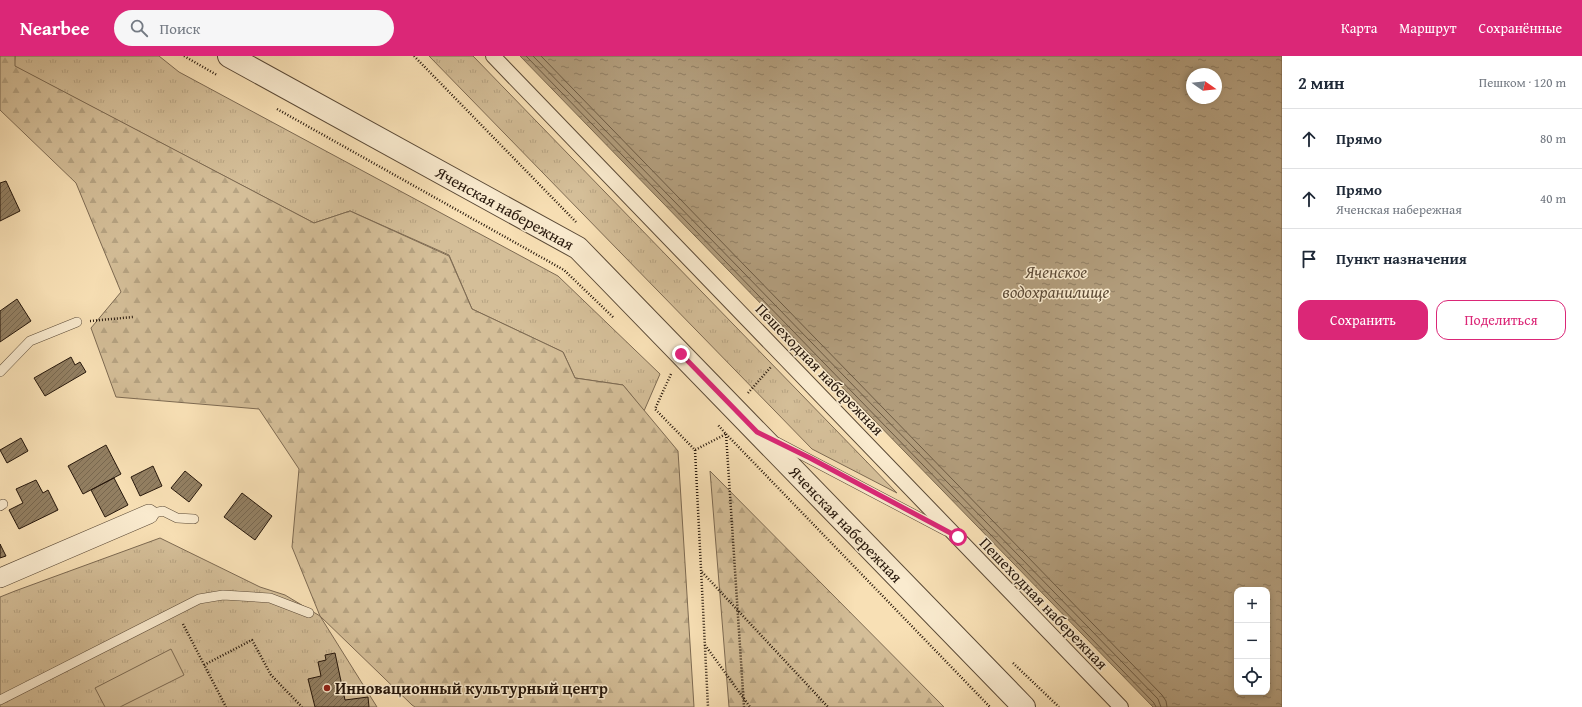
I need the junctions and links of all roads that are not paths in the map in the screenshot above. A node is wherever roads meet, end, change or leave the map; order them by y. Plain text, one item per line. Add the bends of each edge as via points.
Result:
1 (229, 56) edge
2 (493, 56) edge
3 (77, 322) road end
4 (0, 372) edge
5 (757, 432) junction
6 (149, 514) joint
7 (194, 519) dead end
8 (958, 537) junction
9 (0, 578) edge
10 (309, 614) dead end
11 (0, 700) edge
12 (1024, 707) edge
13 (1121, 707) edge

1 - 5 street, Яченская набережная via 578,248
2 - 8 street, Пешеходная набережная
3 - 4 lane via 30,341
5 - 8 lane
5 - 12 street, Яченская набережная
6 - 7 lane via 163,511 177,518
6 - 9 street
8 - 13 street, Пешеходная набережная
10 - 11 lane via 270,598 223,595 199,599

